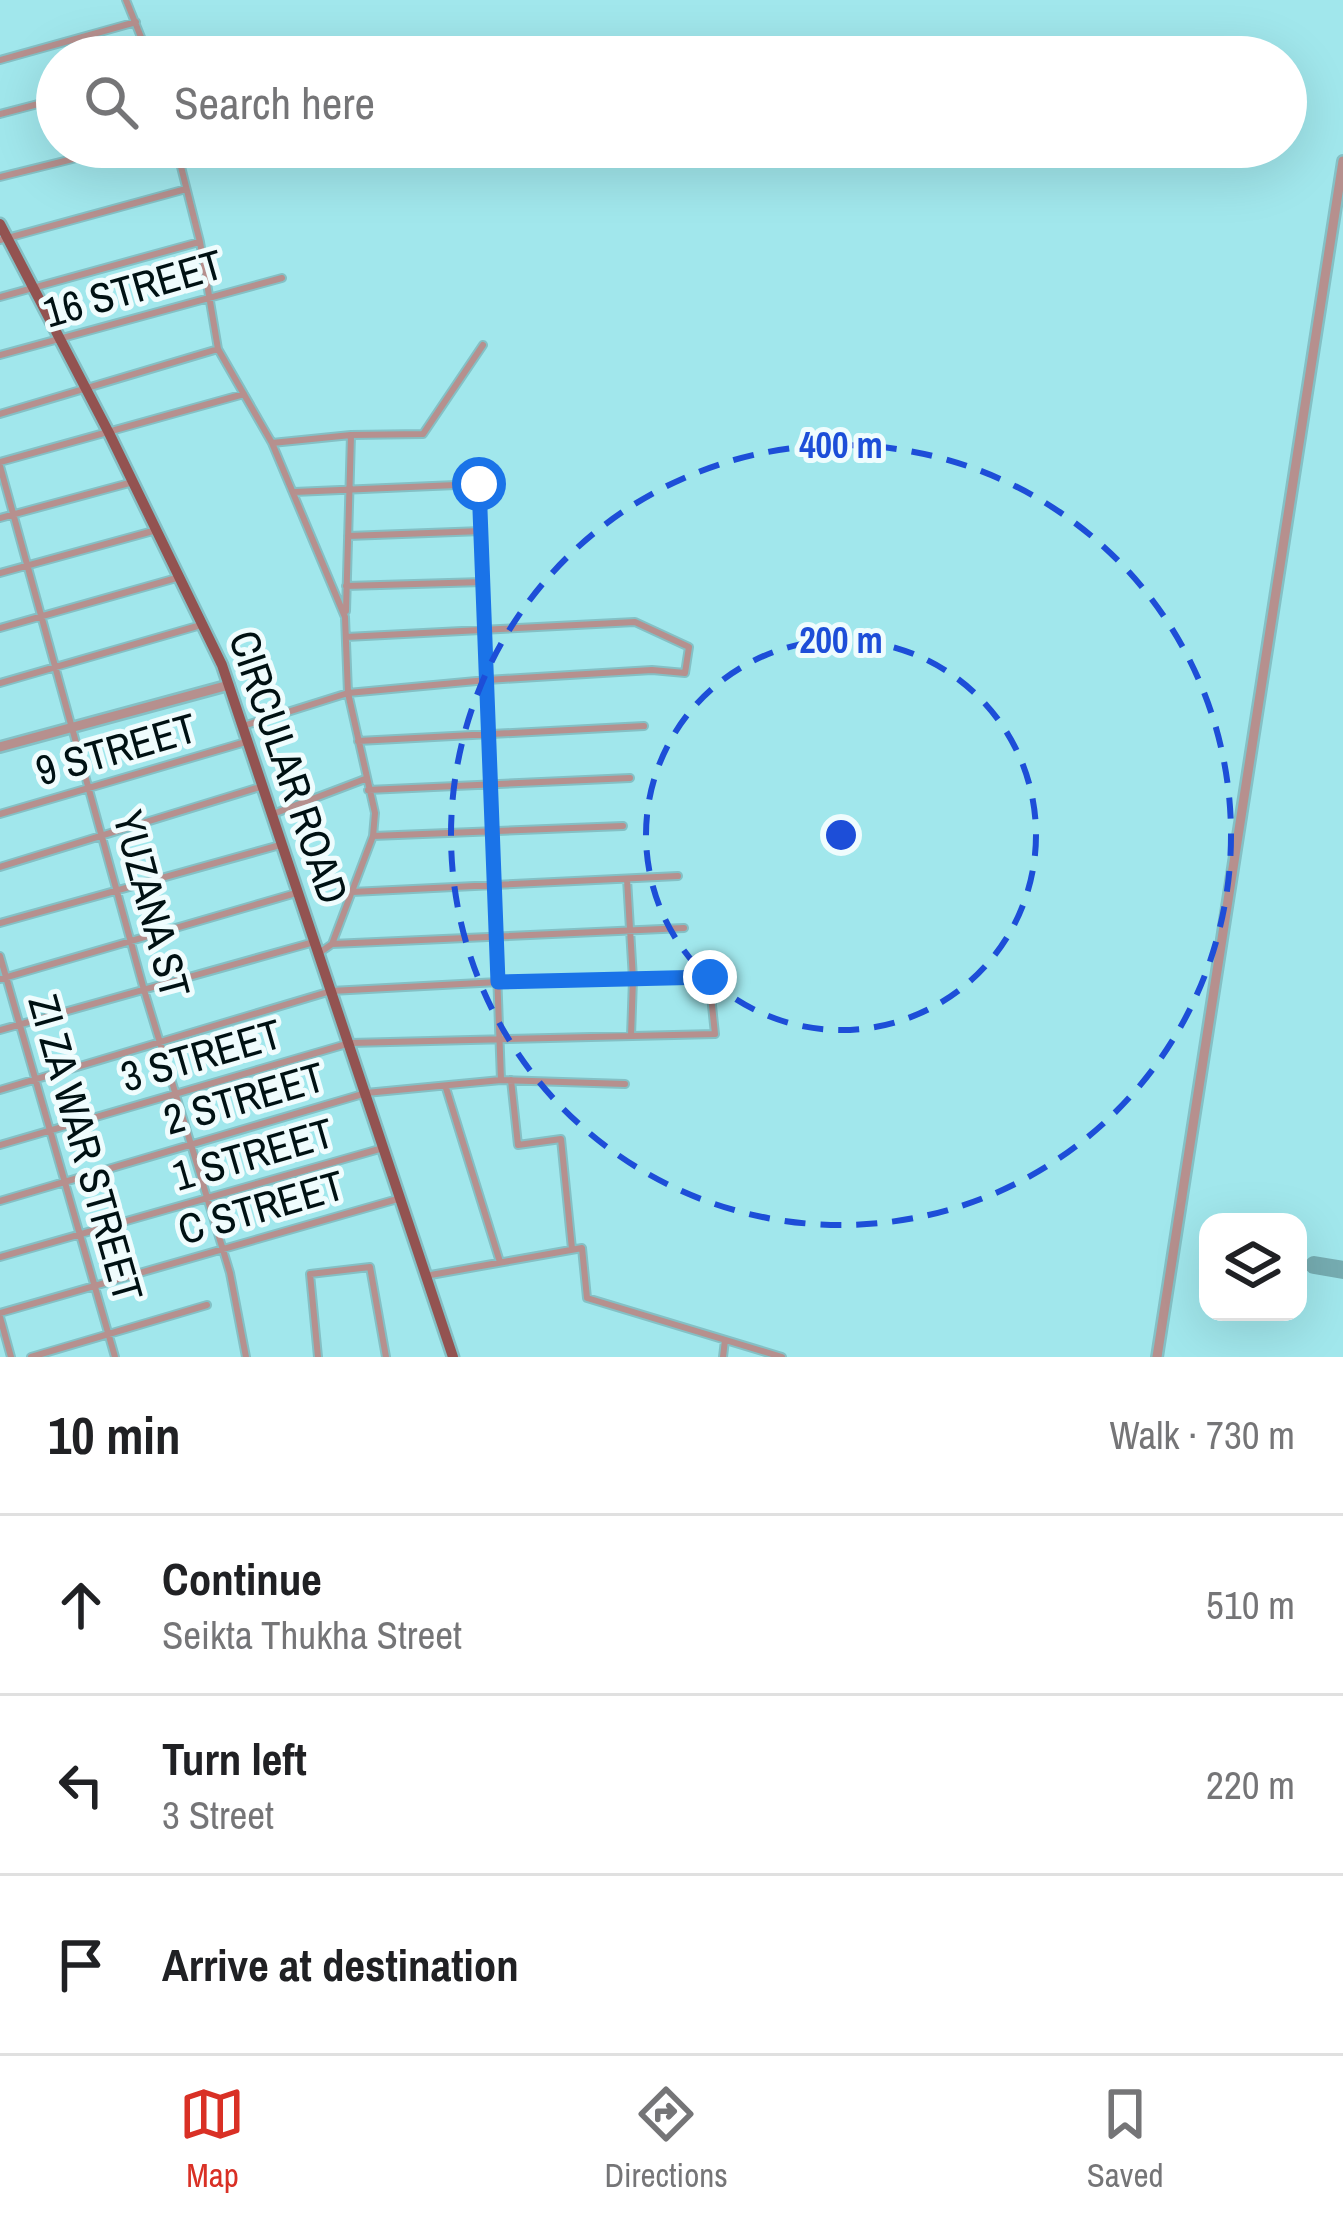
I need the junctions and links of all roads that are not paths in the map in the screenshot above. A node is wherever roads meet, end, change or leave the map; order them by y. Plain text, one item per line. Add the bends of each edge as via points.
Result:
1 (126, 0) edge
2 (136, 22) junction
3 (86, 36) edge
4 (141, 36) edge
5 (36, 50) edge
6 (0, 60) edge
7 (36, 105) edge
8 (0, 114) edge
9 (1343, 161) edge
10 (36, 168) edge
11 (181, 168) edge
12 (0, 177) edge
13 (186, 189) junction
14 (0, 224) edge
15 (4, 239) edge
16 (200, 242) junction
17 (282, 278) dead end
18 (34, 287) junction
19 (209, 296) junction
20 (0, 297) edge
21 (60, 339) junction
22 (483, 345) dead end
23 (218, 349) junction
24 (0, 356) edge
25 (87, 391) junction
26 (244, 394) junction
27 (0, 414) edge
28 (109, 433) junction
29 (351, 435) junction
30 (272, 443) junction
31 (0, 464) edge
32 (133, 482) junction
33 (350, 488) junction
34 (293, 492) junction
35 (13, 515) junction
36 (0, 518) edge
37 (157, 530) junction
38 (482, 531) junction
39 (348, 536) junction
40 (26, 566) junction
41 (0, 573) edge
42 (180, 577) junction
43 (483, 582) junction
44 (346, 586) junction
45 (40, 617) junction
46 (345, 617) junction
47 (204, 624) junction
48 (0, 628) edge
49 (485, 631) junction
50 (346, 637) junction
51 (55, 667) junction
52 (487, 680) junction
53 (0, 683) edge
54 (229, 685) junction
55 (348, 693) junction
56 (73, 726) junction
57 (244, 726) junction
58 (644, 726) dead end
59 (489, 734) junction
60 (249, 741) junction
61 (358, 741) junction
62 (0, 747) edge
63 (631, 778) dead end
64 (366, 779) junction
65 (264, 785) junction
66 (490, 785) junction
67 (90, 788) junction
68 (368, 790) junction
69 (0, 814) edge
70 (273, 814) junction
71 (623, 826) dead end
72 (492, 831) junction
73 (103, 836) junction
74 (373, 836) junction
75 (283, 844) junction
76 (0, 867) edge
77 (678, 876) dead end
78 (627, 879) junction
79 (494, 886) junction
80 (118, 890) junction
81 (299, 892) junction
82 (352, 892) junction
83 (0, 922) edge
84 (684, 928) dead end
85 (631, 931) junction
86 (496, 937) junction
87 (131, 941) junction
88 (332, 944) junction
89 (317, 948) junction
90 (0, 956) edge
91 (3, 978) edge
92 (633, 979) junction
93 (498, 982) junction
94 (144, 990) junction
95 (332, 991) junction
96 (19, 1025) junction
97 (0, 1030) edge
98 (715, 1034) joint
99 (631, 1036) junction
100 (500, 1037) junction
101 (160, 1042) junction
102 (350, 1043) junction
103 (36, 1080) junction
104 (501, 1080) junction
105 (511, 1080) junction
106 (625, 1084) dead end
107 (446, 1088) junction
108 (0, 1090) edge
109 (367, 1093) junction
110 (176, 1094) junction
111 (50, 1131) junction
112 (191, 1144) junction
113 (0, 1145) edge
114 (384, 1148) junction
115 (65, 1182) junction
116 (207, 1198) junction
117 (400, 1198) junction
118 (0, 1202) edge
119 (80, 1234) junction
120 (223, 1248) junction
121 (572, 1250) junction
122 (0, 1257) edge
123 (500, 1262) junction
124 (425, 1276) junction
125 (95, 1286) junction
126 (207, 1305) dead end
127 (0, 1315) edge
128 (109, 1335) junction
129 (725, 1340) junction
130 (11, 1357) edge
131 (31, 1357) edge
132 (115, 1357) edge
133 (246, 1357) edge
134 (318, 1357) edge
135 (386, 1357) edge
136 (453, 1357) edge
137 (723, 1357) edge
138 (782, 1357) edge
139 (1156, 1357) edge

1 - 2 street
2 - 3 street
2 - 4 street
5 - 6 street
7 - 8 street
9 - 139 street
10 - 12 street
11 - 13 street
13 - 15 street
13 - 16 street
14 - 15 main road, CIRCULAR ROAD
15 - 18 main road, CIRCULAR ROAD
16 - 18 street
16 - 19 street
17 - 19 street, 16 STREET
18 - 20 street
18 - 21 main road, CIRCULAR ROAD
19 - 21 street, 16 STREET
19 - 23 street
21 - 24 street, 16 STREET
21 - 25 main road, CIRCULAR ROAD
22 - 29 street via 422,434
23 - 25 street
23 - 26 street
25 - 27 street
25 - 28 main road, CIRCULAR ROAD
26 - 28 street
26 - 30 street
28 - 31 street
28 - 32 main road, CIRCULAR ROAD
29 - 30 street
29 - 33 street
30 - 34 street
31 - 35 street, YUZANA ST
32 - 35 street
32 - 37 main road, CIRCULAR ROAD
33 - 34 street
33 - 38 street via 479,484
33 - 39 street
34 - 46 street
35 - 36 street
35 - 40 street, YUZANA ST
37 - 40 street
37 - 42 main road, CIRCULAR ROAD
38 - 39 street
38 - 43 street
39 - 44 street
40 - 41 street
40 - 45 street, YUZANA ST
42 - 45 street
42 - 47 main road, CIRCULAR ROAD
43 - 44 street
43 - 49 street
44 - 46 street
45 - 48 street
45 - 51 street, YUZANA ST
46 - 50 street
47 - 51 street
47 - 54 main road, CIRCULAR ROAD
49 - 50 street
49 - 52 street
49 - 52 street, 9 STREET via 635,622 689,647 685,673
50 - 55 street
51 - 53 street
51 - 56 street, YUZANA ST
52 - 55 street, 9 STREET
52 - 59 street
54 - 56 street
54 - 57 main road, CIRCULAR ROAD
55 - 57 street, 9 STREET
55 - 61 street
56 - 62 street
56 - 67 street, YUZANA ST
57 - 60 main road, CIRCULAR ROAD
58 - 59 street
59 - 61 street
59 - 66 street
60 - 65 main road, CIRCULAR ROAD
60 - 67 street, 9 STREET
61 - 64 street
63 - 66 street
64 - 68 street
64 - 70 street
65 - 70 main road, CIRCULAR ROAD
65 - 73 street
66 - 68 street
66 - 72 street
67 - 69 street, 9 STREET
67 - 73 street, YUZANA ST
68 - 74 street
70 - 75 main road, CIRCULAR ROAD
71 - 72 street
72 - 74 street
72 - 79 street
73 - 76 street
73 - 80 street, YUZANA ST
74 - 82 street
75 - 80 street
75 - 81 main road, CIRCULAR ROAD
77 - 78 street
78 - 79 street
78 - 85 street
79 - 82 street
79 - 86 street
80 - 83 street
80 - 87 street, YUZANA ST
81 - 87 street
81 - 89 main road, CIRCULAR ROAD
82 - 88 street
84 - 85 street
85 - 86 street
85 - 92 street
86 - 88 street
86 - 93 street
87 - 91 street
87 - 94 street, YUZANA ST
88 - 89 street
89 - 94 street
89 - 95 main road, CIRCULAR ROAD
90 - 91 street, ZI ZA WAR STREET
91 - 96 street, ZI ZA WAR STREET
92 - 93 street, 3 STREET
92 - 98 street, 3 STREET via 710,977
92 - 99 street
93 - 95 street, 3 STREET
93 - 100 street
94 - 96 street
94 - 101 street, YUZANA ST
95 - 101 street, 3 STREET
95 - 102 main road, CIRCULAR ROAD
96 - 97 street
96 - 103 street, ZI ZA WAR STREET
98 - 99 street, 2 STREET
99 - 100 street, 2 STREET
100 - 102 street, 2 STREET
100 - 104 street
101 - 103 street, 3 STREET
101 - 110 street, YUZANA ST
102 - 109 main road, CIRCULAR ROAD
102 - 110 street, 3 STREET
103 - 108 street, 3 STREET
103 - 111 street, ZI ZA WAR STREET
104 - 105 street, 1 STREET
104 - 107 street, 1 STREET
105 - 106 street, 1 STREET
105 - 121 street via 518,1145 561,1139
107 - 109 street, 1 STREET
107 - 123 street
109 - 112 street, 2 STREET
109 - 114 main road, CIRCULAR ROAD
110 - 111 street, 3 STREET
110 - 112 street, YUZANA ST
111 - 113 street, 3 STREET
111 - 115 street, ZI ZA WAR STREET
112 - 115 street, 2 STREET
112 - 116 street, YUZANA ST
114 - 116 street, 1 STREET
114 - 117 main road, CIRCULAR ROAD
115 - 118 street, 2 STREET
115 - 119 street, ZI ZA WAR STREET
116 - 119 street, 1 STREET
116 - 120 street, YUZANA ST
117 - 120 street, C STREET
117 - 124 main road, CIRCULAR ROAD
119 - 122 street, 1 STREET
119 - 125 street, ZI ZA WAR STREET
120 - 125 street, C STREET
120 - 133 street, YUZANA ST
121 - 123 street
121 - 129 street via 582,1248 587,1298
123 - 124 street
124 - 136 main road, CIRCULAR ROAD
125 - 127 street, C STREET
125 - 128 street, ZI ZA WAR STREET
126 - 128 street
127 - 130 street
128 - 131 street
128 - 132 street, ZI ZA WAR STREET
129 - 137 street
129 - 138 street
134 - 135 street via 310,1274 370,1267

